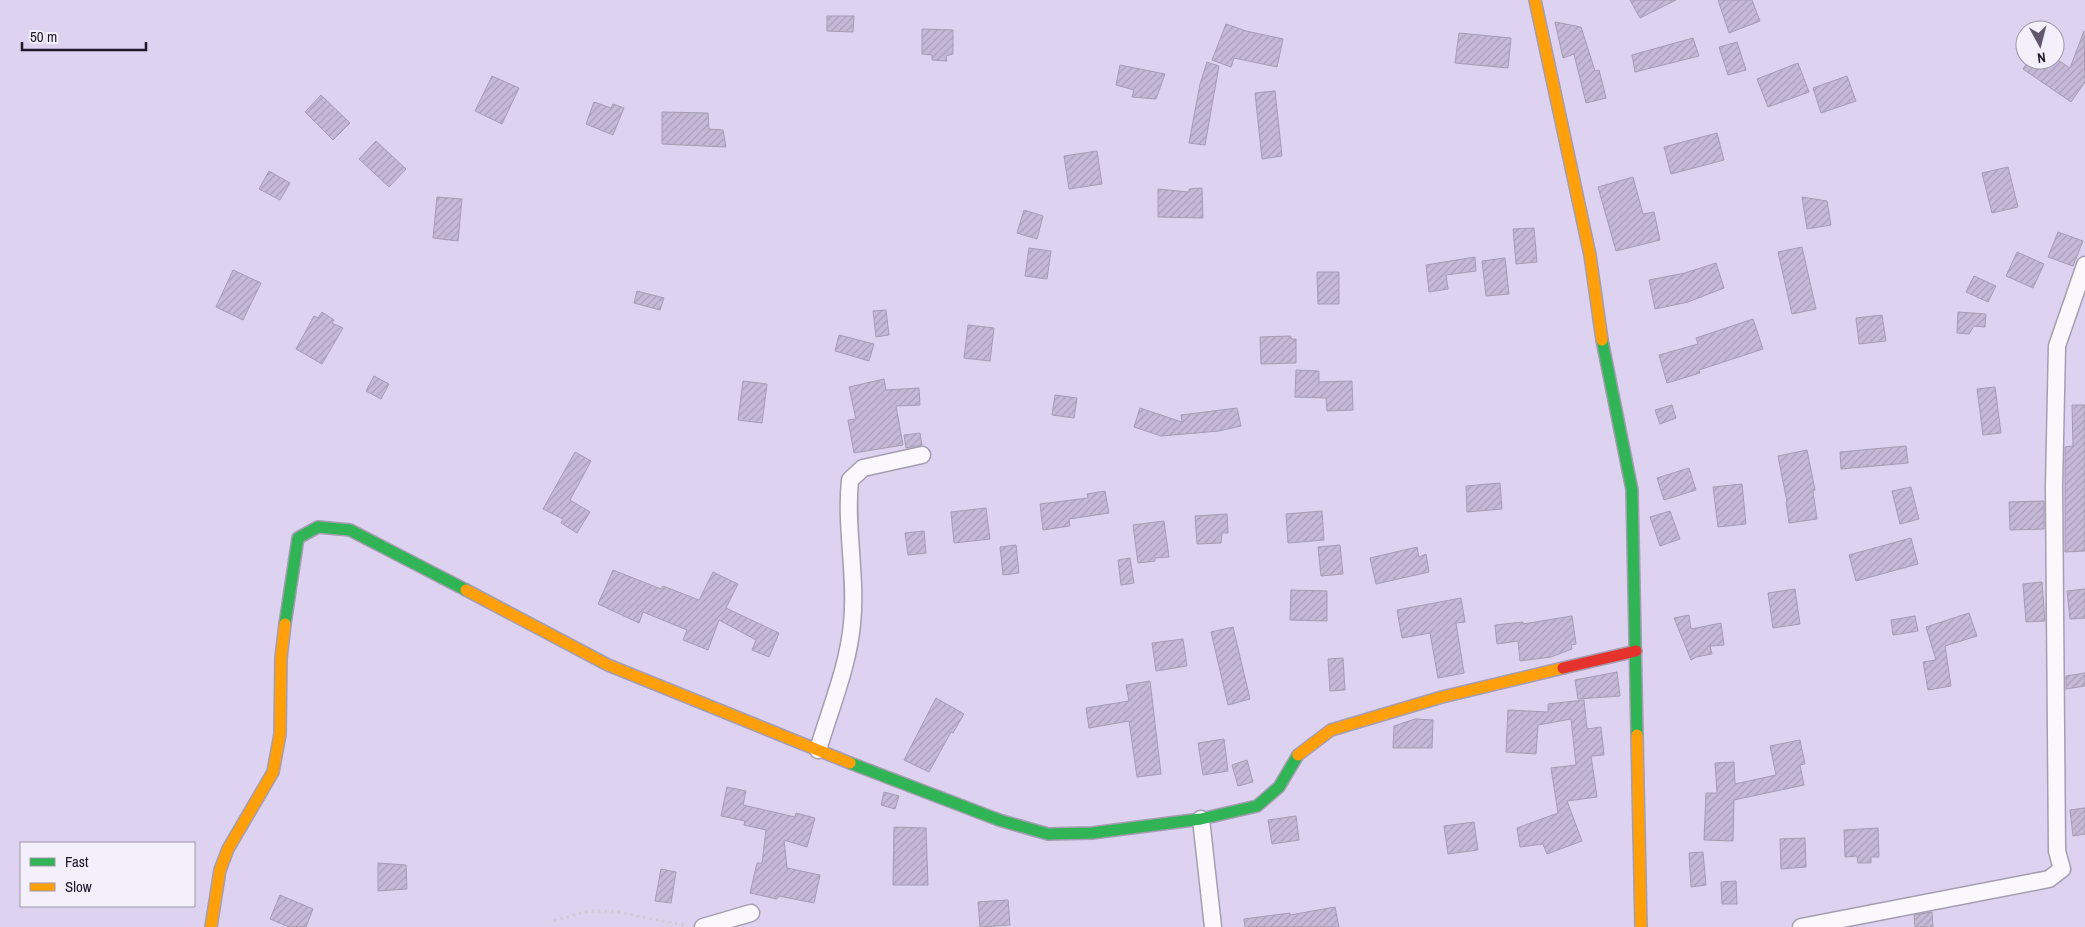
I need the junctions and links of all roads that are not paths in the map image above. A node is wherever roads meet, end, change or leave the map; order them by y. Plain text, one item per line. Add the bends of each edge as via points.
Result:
1 (1535, 0) edge
2 (2085, 266) edge
3 (922, 454) dead end
4 (1636, 652) junction
5 (818, 750) junction
6 (1201, 819) junction
7 (750, 913) dead end
8 (211, 927) edge
9 (703, 927) edge
10 (1213, 927) edge
11 (1640, 927) edge
12 (1801, 927) edge

1 - 4 street via 1590,255 1607,372 1632,490
2 - 12 street via 2057,346 2054,486 2057,841 2062,869 2049,880
3 - 5 street via 863,468 850,480 852,624 847,656
4 - 6 street via 1442,697 1331,730 1300,752 1280,787 1257,806
4 - 11 street
5 - 6 street via 999,820 1048,834 1092,833
5 - 8 street via 608,665 350,530 318,526 298,538 291,574 281,658 280,734 273,772 228,849 220,870
6 - 10 street
7 - 9 street

